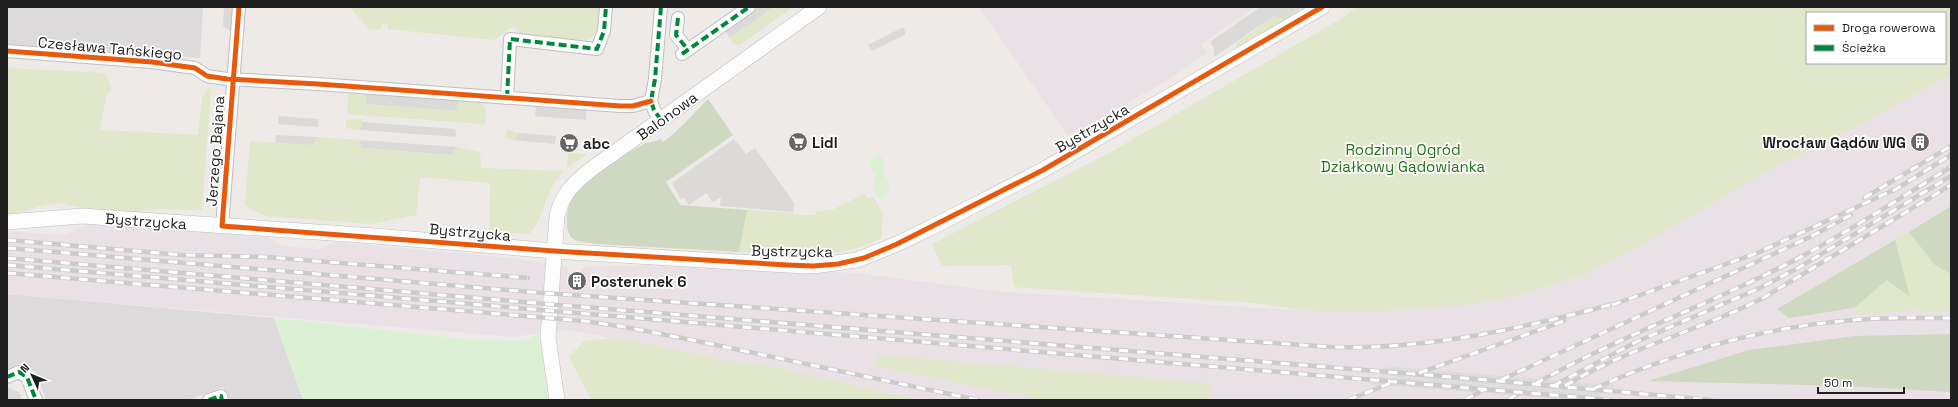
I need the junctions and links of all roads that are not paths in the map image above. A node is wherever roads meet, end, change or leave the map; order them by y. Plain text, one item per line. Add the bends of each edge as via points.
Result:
1 (239, 7) edge
2 (606, 7) edge
3 (661, 7) edge
4 (819, 7) edge
5 (1322, 7) edge
6 (742, 9) edge
7 (678, 18) dead end
8 (7, 51) edge
9 (233, 80) junction
10 (507, 98) junction
11 (651, 101) junction
12 (661, 120) junction
13 (7, 222) edge
14 (222, 226) junction
15 (554, 251) junction
16 (7, 377) edge
17 (36, 400) edge
18 (209, 400) edge
19 (222, 400) edge
20 (557, 400) edge

1 - 9 street, Jerzego Bajana
2 - 10 street via 604,31 597,49 510,39
3 - 11 street
4 - 12 street, Balonowa
5 - 15 street, Bystrzycka via 1043,170 915,235 857,260 813,266
6 - 7 street via 685,52 676,35
8 - 9 street, Czesława Tańskiego via 152,62 195,68 208,76
9 - 10 street, Czesława Tańskiego
9 - 14 street, Jerzego Bajana
10 - 11 street, Czesława Tańskiego via 620,106 633,106
11 - 12 street
12 - 15 street, Balonowa via 570,187 559,208
13 - 14 street, Bystrzycka via 82,216
14 - 15 street, Bystrzycka
15 - 20 street, Balonowa via 548,337
16 - 17 street via 18,372 27,377
18 - 19 street via 221,396

